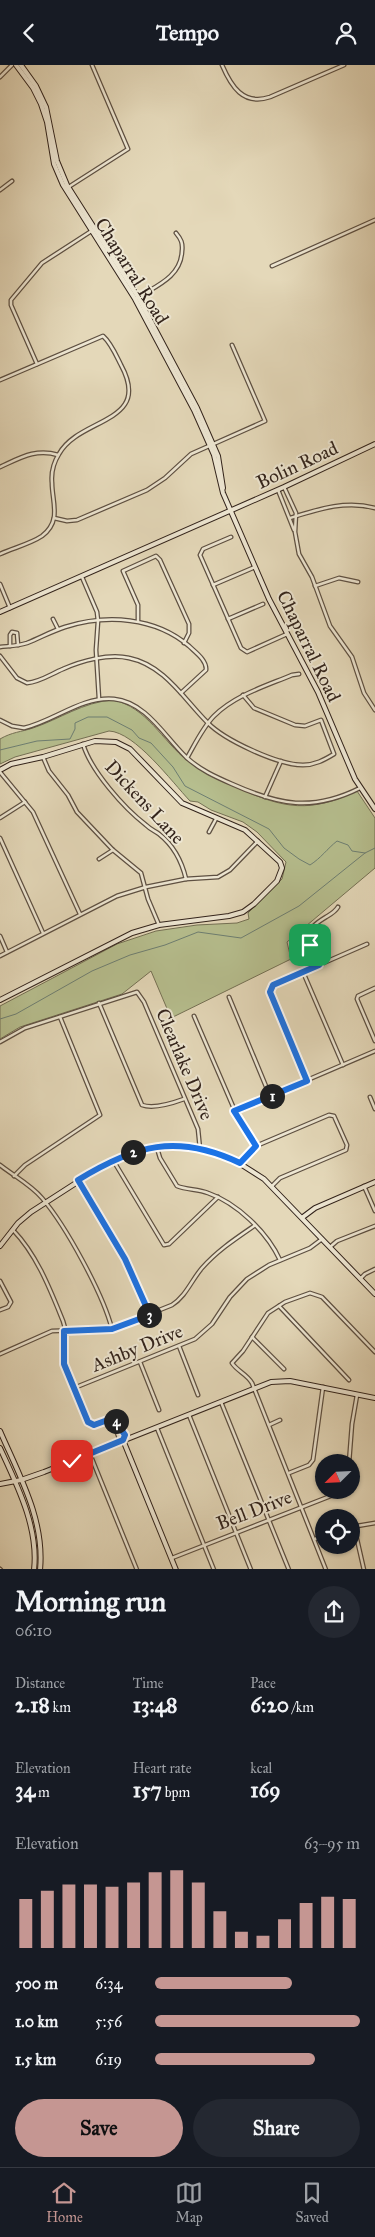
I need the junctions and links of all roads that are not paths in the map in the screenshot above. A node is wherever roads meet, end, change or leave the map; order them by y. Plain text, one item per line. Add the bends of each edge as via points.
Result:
1 (14, 65) edge
2 (21, 65) edge
3 (92, 65) edge
4 (222, 65) edge
5 (344, 65) edge
6 (0, 77) edge
7 (12, 181) dead end
8 (67, 189) junction
9 (0, 190) edge
10 (375, 220) edge
11 (93, 229) junction
12 (176, 233) dead end
13 (272, 266) dead end
14 (136, 298) junction
15 (232, 345) dead end
16 (37, 364) junction
17 (0, 380) edge
18 (212, 444) junction
19 (375, 444) edge
20 (58, 455) junction
21 (0, 467) edge
22 (284, 487) junction
23 (278, 490) junction
24 (289, 496) junction
25 (282, 499) junction
26 (375, 507) edge
27 (230, 510) junction
28 (296, 516) junction
29 (290, 518) junction
30 (54, 519) junction
31 (295, 532) junction
32 (231, 537) dead end
33 (0, 554) edge
34 (255, 567) junction
35 (82, 577) junction
36 (358, 581) dead end
37 (0, 585) edge
38 (213, 585) junction
39 (315, 586) junction
40 (263, 604) dead end
41 (10, 608) junction
42 (0, 612) edge
43 (53, 619) dead end
44 (228, 619) junction
45 (98, 621) junction
46 (138, 621) junction
47 (58, 629) junction
48 (287, 634) junction
49 (184, 643) junction
50 (18, 645) junction
51 (10, 646) junction
52 (0, 647) edge
53 (0, 656) edge
54 (96, 660) junction
55 (299, 674) dead end
56 (181, 693) junction
57 (243, 695) junction
58 (99, 699) junction
59 (375, 710) edge
60 (0, 720) edge
61 (208, 723) junction
62 (83, 744) junction
63 (43, 757) junction
64 (187, 758) junction
65 (281, 761) junction
66 (0, 771) edge
67 (360, 788) junction
68 (265, 797) junction
69 (25, 802) junction
70 (375, 809) edge
71 (0, 818) edge
72 (216, 819) junction
73 (209, 832) dead end
74 (0, 838) edge
75 (258, 841) junction
76 (113, 850) junction
77 (99, 859) dead end
78 (186, 879) junction
79 (146, 887) junction
80 (338, 907) dead end
81 (80, 914) junction
82 (159, 925) junction
83 (43, 933) junction
84 (0, 936) edge
85 (367, 944) dead end
86 (8, 952) junction
87 (0, 955) edge
88 (319, 965) junction
89 (303, 972) junction
90 (375, 988) edge
91 (229, 997) dead end
92 (0, 1000) edge
93 (99, 1003) junction
94 (194, 1016) dead end
95 (60, 1017) junction
96 (375, 1041) edge
97 (0, 1042) edge
98 (375, 1051) edge
99 (343, 1065) junction
100 (307, 1081) junction
101 (270, 1096) junction
102 (370, 1097) dead end
103 (184, 1099) junction
104 (375, 1109) edge
105 (234, 1111) junction
106 (256, 1146) junction
107 (157, 1147) junction
108 (200, 1149) junction
109 (113, 1160) junction
110 (240, 1163) junction
111 (0, 1165) edge
112 (14, 1176) junction
113 (78, 1180) junction
114 (375, 1182) edge
115 (272, 1186) junction
116 (364, 1186) junction
117 (218, 1197) junction
118 (45, 1202) junction
119 (375, 1211) edge
120 (302, 1217) junction
121 (375, 1225) edge
122 (254, 1226) junction
123 (12, 1230) junction
124 (322, 1239) junction
125 (0, 1246) edge
126 (330, 1247) junction
127 (280, 1260) junction
128 (375, 1269) edge
129 (360, 1279) junction
130 (0, 1281) edge
131 (375, 1294) edge
132 (279, 1306) junction
133 (0, 1310) edge
134 (150, 1315) junction
135 (112, 1329) junction
136 (64, 1331) junction
137 (252, 1337) junction
138 (179, 1346) junction
139 (375, 1352) edge
140 (0, 1354) edge
141 (140, 1362) junction
142 (284, 1369) dead end
143 (349, 1381) dead end
144 (323, 1387) junction
145 (254, 1388) junction
146 (74, 1389) junction
147 (198, 1395) dead end
148 (358, 1395) junction
149 (375, 1398) edge
150 (221, 1401) junction
151 (159, 1410) dead end
152 (189, 1414) junction
153 (280, 1420) dead end
154 (269, 1425) junction
155 (156, 1427) junction
156 (0, 1431) edge
157 (123, 1440) junction
158 (0, 1448) edge
159 (90, 1454) junction
160 (350, 1454) edge
161 (289, 1473) junction
162 (21, 1480) junction
163 (14, 1481) junction
164 (0, 1483) edge
165 (323, 1499) edge
166 (302, 1507) junction
167 (269, 1519) junction
168 (375, 1523) edge
169 (360, 1526) edge
170 (236, 1532) junction
171 (315, 1539) edge
172 (204, 1545) junction
173 (34, 1546) junction
174 (41, 1546) junction
175 (320, 1554) edge
176 (360, 1554) edge
177 (172, 1558) junction
178 (34, 1569) edge
179 (40, 1569) edge
180 (137, 1569) edge
181 (176, 1569) edge
182 (214, 1569) edge
183 (252, 1569) edge
184 (289, 1569) edge
185 (326, 1569) edge
186 (364, 1569) edge

1 - 6 street
1 - 8 street, Chaparral Road via 41,104 54,164
2 - 8 street, Chaparral Road via 43,100
3 - 8 street via 128,149
4 - 5 street via 234,89 256,100
7 - 9 street
8 - 11 street, Chaparral Road
10 - 13 street
11 - 14 street, Chaparral Road
11 - 16 street via 42,263 11,300
12 - 14 street via 181,240 182,253 175,271 165,281
14 - 18 street, Chaparral Road
15 - 18 street via 266,421
16 - 17 street
16 - 20 street via 103,335 128,378 127,400 117,414 76,435
18 - 27 street, Chaparral Road
18 - 30 street via 188,456 165,479 143,491 77,520
19 - 22 street, Bolin Road
20 - 21 street via 36,452
20 - 30 street via 52,476 56,507
22 - 23 street, Bolin Road
22 - 24 street
23 - 25 street
23 - 27 street, Bolin Road
24 - 25 street
24 - 28 street
25 - 29 street
26 - 28 street via 342,505
27 - 34 street, Chaparral Road
27 - 35 street, Bolin Road
28 - 29 street
28 - 31 street
29 - 31 street
30 - 33 street via 42,535
31 - 39 street via 299,554
32 - 38 street via 200,551
34 - 38 street
34 - 48 street, Chaparral Road
35 - 41 street, Bolin Road
35 - 45 street
36 - 39 street via 339,578
37 - 41 street
38 - 44 street
39 - 59 street via 330,626 352,657 364,693
40 - 44 street
41 - 42 street, Bolin Road
43 - 47 street
44 - 48 street via 247,652
45 - 46 street
45 - 47 street
45 - 54 street
46 - 49 street via 166,631
46 - 49 street via 138,605 123,570 156,556 189,624
47 - 50 street
48 - 67 street, Chaparral Road via 318,692
49 - 56 street via 200,656 207,669
50 - 51 street
50 - 51 street via 16,633 12,632
51 - 52 street
53 - 54 street via 17,678 27,683
54 - 56 street via 112,656 143,662
54 - 58 street
55 - 57 street
56 - 61 street
57 - 61 street
57 - 65 street via 254,708 290,723 305,726 321,720 334,754 312,764
58 - 60 street via 24,727
58 - 64 street via 126,701 137,707
61 - 64 street
61 - 65 street via 229,739
62 - 63 street
62 - 72 street via 100,740 120,743 182,803
62 - 78 street, Dickens Lane via 87,757 102,779 145,825 172,847
63 - 66 street via 18,762
63 - 76 street via 77,812
64 - 68 street via 220,779
65 - 68 street
66 - 69 street
67 - 68 street via 306,805
67 - 70 street, Chaparral Road
69 - 71 street
69 - 81 street via 33,811
72 - 73 street
72 - 75 street via 245,830
74 - 83 street
75 - 78 street via 224,874
75 - 82 street via 282,868 277,881 254,904 243,913 230,916
76 - 77 street
76 - 79 street via 137,869
78 - 79 street
79 - 81 street via 117,896
79 - 82 street
80 - 88 street via 310,927 307,933
81 - 83 street
82 - 92 street via 117,939
83 - 86 street
84 - 86 street
85 - 88 street
86 - 87 street
88 - 89 street
89 - 99 street
89 - 100 street via 273,985 270,992
90 - 96 street via 358,997
91 - 101 street
93 - 95 street
93 - 103 street via 142,1105 146,1107
93 - 103 street, Clearlake Drive via 137,992
94 - 105 street
95 - 97 street via 19,1030
95 - 112 street via 100,1115 25,1165
98 - 99 street
99 - 100 street
100 - 101 street
101 - 105 street
102 - 104 street
103 - 108 street, Clearlake Drive via 198,1129
105 - 106 street
106 - 110 street
106 - 115 street via 331,1114 347,1145 347,1149 280,1178
107 - 108 street
107 - 109 street
107 - 117 street via 177,1186
108 - 110 street
109 - 113 street
109 - 117 street via 163,1244 169,1244
110 - 115 street
111 - 112 street
112 - 118 street
113 - 118 street
113 - 134 street via 125,1259
114 - 116 street
115 - 120 street
116 - 119 street
116 - 120 street
117 - 122 street via 237,1209
118 - 123 street
118 - 135 street via 85,1268
120 - 124 street
121 - 126 street
122 - 127 street via 273,1246
122 - 134 street via 215,1254 179,1301
123 - 125 street
123 - 136 street via 42,1274 63,1321
124 - 126 street
124 - 127 street, Ashby Drive via 310,1248
126 - 129 street
127 - 138 street, Ashby Drive via 247,1279 209,1327 195,1339
128 - 129 street
129 - 131 street
130 - 133 street via 11,1302
132 - 137 street via 268,1313
132 - 139 street via 307,1293 320,1295
132 - 143 street
134 - 135 street
135 - 136 street
136 - 140 street via 48,1332
136 - 146 street via 63,1359
137 - 142 street
137 - 145 street via 232,1363 247,1375
138 - 141 street, Ashby Drive
138 - 147 street
141 - 146 street, Ashby Drive
141 - 151 street
144 - 145 street via 279,1381
144 - 148 street
144 - 161 street via 313,1460
145 - 150 street
145 - 154 street
146 - 157 street via 90,1424 111,1417 122,1428
148 - 149 street
148 - 160 street
150 - 152 street
150 - 167 street
152 - 155 street
152 - 170 street
153 - 154 street
154 - 161 street
155 - 157 street
155 - 172 street
156 - 162 street
157 - 159 street
157 - 177 street
158 - 163 street
159 - 162 street
159 - 180 street
161 - 166 street
162 - 163 street
162 - 174 street via 37,1523
163 - 164 street
163 - 173 street
165 - 166 street, Bell Drive
166 - 167 street, Bell Drive
166 - 171 street
167 - 170 street, Bell Drive
167 - 184 street
168 - 169 street
170 - 172 street, Bell Drive
170 - 183 street
172 - 177 street, Bell Drive
172 - 182 street
173 - 174 street
173 - 178 street
174 - 179 street
175 - 185 street
176 - 186 street
177 - 181 street

